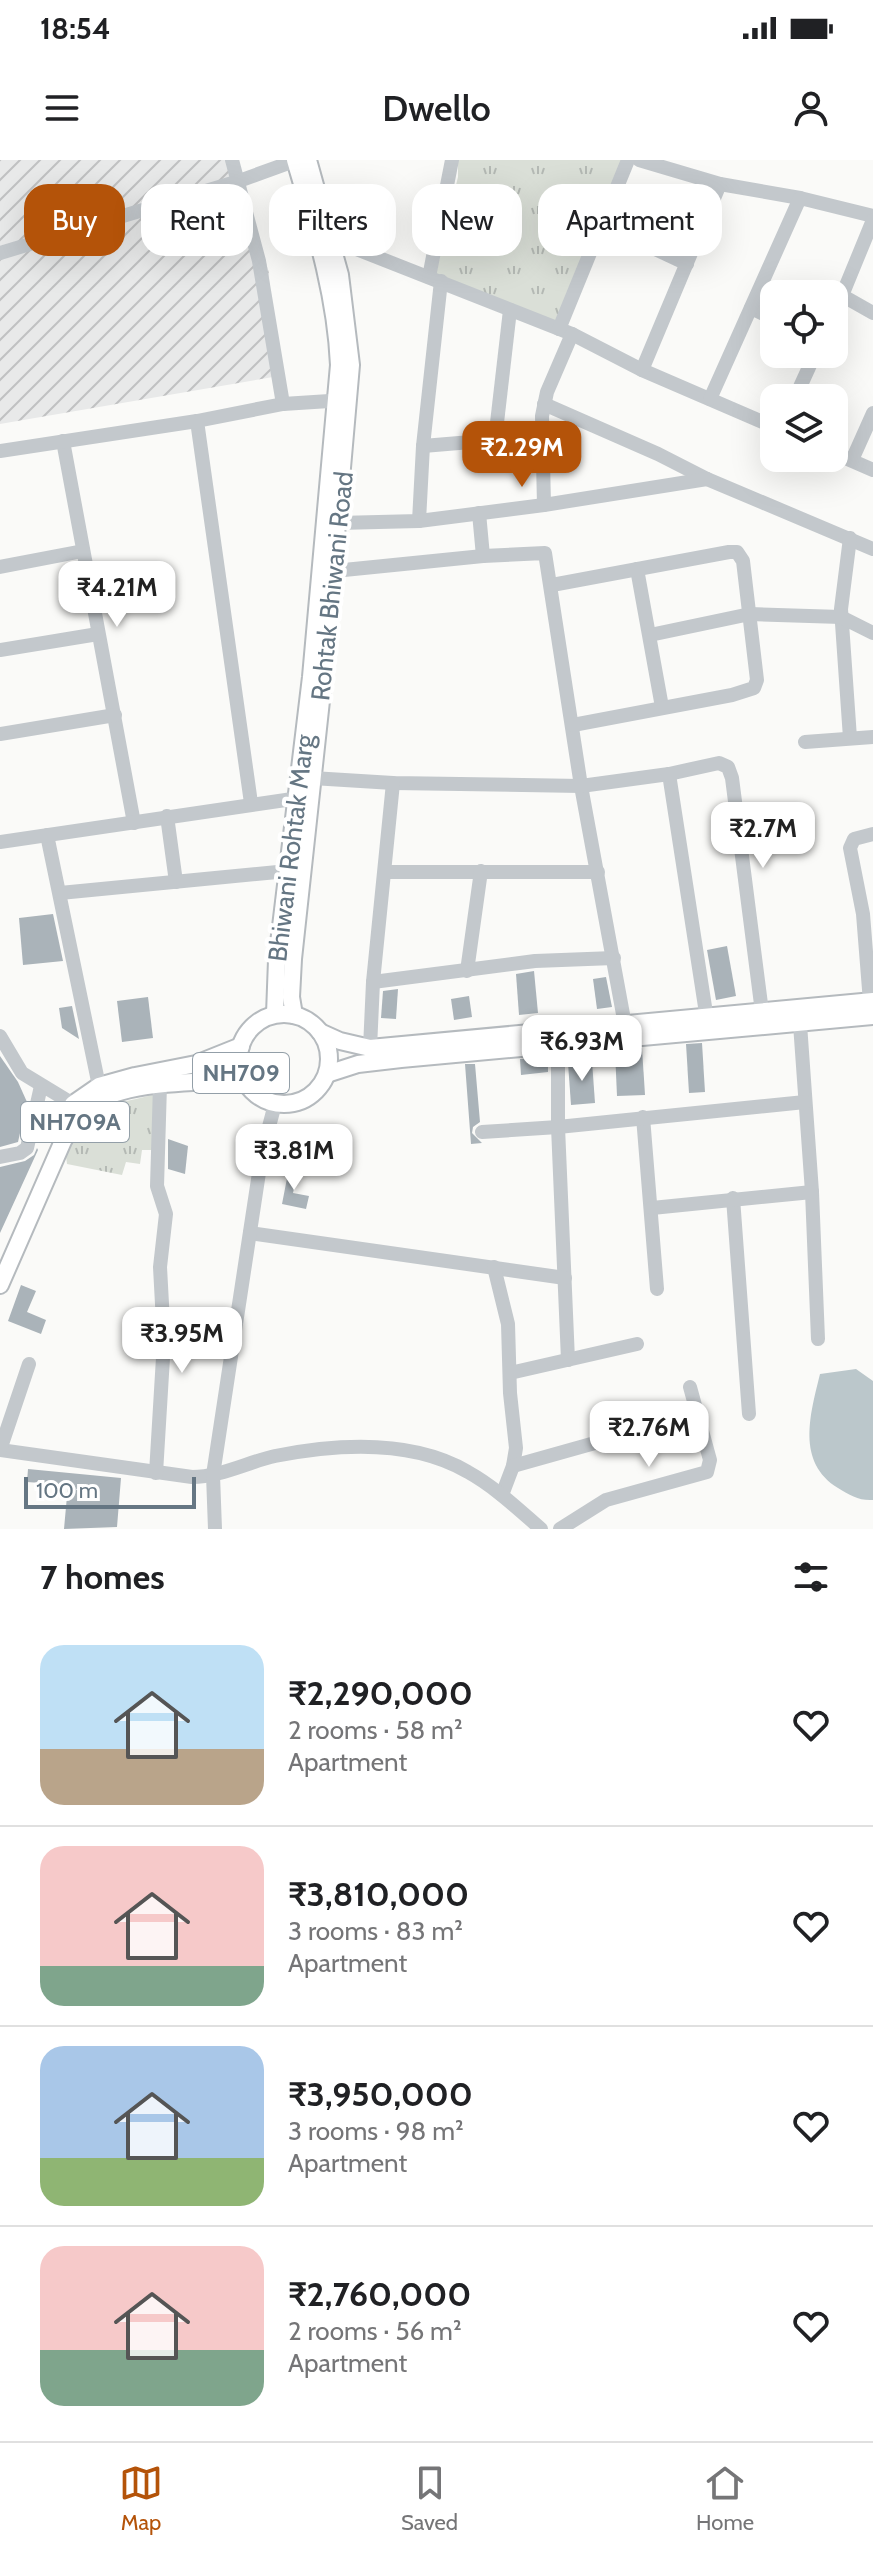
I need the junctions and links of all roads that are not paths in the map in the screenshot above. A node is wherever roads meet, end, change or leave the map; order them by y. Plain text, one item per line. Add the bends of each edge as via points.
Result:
1 (232, 160) edge
2 (296, 160) edge
3 (308, 160) edge
4 (452, 160) edge
5 (628, 160) edge
6 (639, 160) edge
7 (670, 164) edge
8 (239, 181) junction
9 (305, 184) edge
10 (313, 184) edge
11 (618, 184) edge
12 (720, 184) edge
13 (722, 184) edge
14 (800, 198) junction
15 (872, 224) edge
16 (0, 253) edge
17 (327, 256) edge
18 (373, 256) edge
19 (591, 256) edge
20 (670, 256) edge
21 (690, 256) edge
22 (687, 264) junction
23 (435, 279) junction
24 (848, 284) edge
25 (848, 299) edge
26 (751, 308) junction
27 (510, 310) junction
28 (760, 312) edge
29 (873, 313) edge
30 (566, 332) junction
31 (642, 370) junction
32 (710, 399) junction
33 (343, 400) junction
34 (283, 404) junction
35 (544, 404) junction
36 (873, 413) edge
37 (197, 421) junction
38 (760, 421) edge
39 (495, 440) junction
40 (63, 441) junction
41 (541, 442) junction
42 (423, 446) junction
43 (0, 451) edge
44 (848, 458) edge
45 (852, 460) junction
46 (873, 470) edge
47 (707, 479) junction
48 (544, 505) junction
49 (479, 513) junction
50 (419, 521) junction
51 (338, 523) junction
52 (850, 538) junction
53 (873, 549) edge
54 (83, 551) junction
55 (483, 556) junction
56 (0, 567) edge
57 (637, 569) junction
58 (334, 571) junction
59 (552, 585) junction
60 (750, 614) junction
61 (841, 617) junction
62 (873, 633) edge
63 (98, 634) junction
64 (650, 635) junction
65 (0, 650) edge
66 (662, 707) junction
67 (115, 715) junction
68 (573, 725) junction
69 (0, 734) edge
70 (873, 737) edge
71 (850, 738) junction
72 (805, 742) dead end
73 (669, 774) junction
74 (312, 778) junction
75 (393, 783) junction
76 (581, 786) junction
77 (304, 797) junction
78 (251, 803) junction
79 (167, 816) junction
80 (134, 823) junction
81 (873, 834) edge
82 (47, 835) junction
83 (0, 842) edge
84 (296, 870) junction
85 (481, 871) junction
86 (385, 872) junction
87 (598, 872) junction
88 (176, 882) junction
89 (60, 893) junction
90 (868, 913) edge
91 (614, 958) junction
92 (467, 971) junction
93 (373, 982) junction
94 (872, 1006) edge
95 (762, 1012) junction
96 (275, 1014) junction
97 (294, 1015) junction
98 (708, 1024) junction
99 (800, 1024) junction
100 (625, 1025) junction
101 (320, 1032) junction
102 (0, 1036) edge
103 (558, 1044) junction
104 (241, 1046) junction
105 (370, 1048) junction
106 (327, 1074) junction
107 (243, 1080) junction
108 (160, 1085) junction
109 (41, 1086) junction
110 (99, 1086) junction
111 (805, 1102) junction
112 (73, 1104) junction
113 (275, 1104) junction
114 (643, 1117) junction
115 (558, 1127) junction
116 (482, 1132) dead end
117 (0, 1157) edge
118 (812, 1192) junction
119 (733, 1198) junction
120 (652, 1208) junction
121 (250, 1233) junction
122 (0, 1260) edge
123 (494, 1267) junction
124 (565, 1278) junction
125 (0, 1285) edge
126 (657, 1289) dead end
127 (818, 1339) dead end
128 (637, 1344) dead end
129 (568, 1360) junction
130 (29, 1364) dead end
131 (510, 1373) junction
132 (690, 1387) dead end
133 (749, 1414) dead end
134 (666, 1423) dead end
135 (0, 1450) edge
136 (513, 1466) junction
137 (156, 1473) junction
138 (213, 1475) junction
139 (502, 1495) junction
140 (215, 1529) edge
141 (541, 1529) edge
142 (560, 1529) edge

1 - 8 street
2 - 8 street
2 - 9 main road, Bhiwani Rohtak Marg
3 - 10 main road
4 - 23 street
5 - 11 street
6 - 7 street
7 - 12 street
8 - 16 street
8 - 34 street via 259,261
13 - 14 street
14 - 15 street
14 - 26 street
15 - 24 street
17 - 33 main road, Bhiwani Rohtak Marg
18 - 23 street
19 - 30 street
20 - 22 street
21 - 22 street
22 - 31 street
23 - 27 street
23 - 42 street
25 - 29 street
26 - 28 street
26 - 32 street
27 - 30 street
27 - 39 street
30 - 31 street
30 - 35 street
31 - 32 street
32 - 38 street
33 - 34 street
33 - 51 main road, Rohtak Bhiwani Road
33 - 77 main road, Bhiwani Rohtak Marg
34 - 37 street
35 - 41 street
35 - 47 street
36 - 45 street
37 - 40 street
37 - 78 street
39 - 41 street
39 - 42 street
40 - 43 street
40 - 54 street
41 - 48 street
42 - 50 street
44 - 45 street
45 - 46 street
47 - 48 street
47 - 52 street
48 - 49 street
49 - 50 street
49 - 55 street
50 - 51 street
51 - 58 main road, Rohtak Bhiwani Road
52 - 53 street
52 - 61 street
54 - 56 street
54 - 63 street
55 - 58 street
55 - 59 street via 544,552
57 - 59 street
57 - 60 street via 737,552 743,561
57 - 64 street
58 - 74 main road, Rohtak Bhiwani Road
59 - 68 street
60 - 61 street
60 - 64 street
60 - 66 street via 754,688
61 - 62 street
61 - 71 street
63 - 65 street
63 - 67 street
64 - 66 street
66 - 68 street
67 - 69 street
67 - 80 street
68 - 76 street
70 - 71 street
71 - 72 street
73 - 76 street
73 - 95 street via 712,763 730,769
73 - 98 street
74 - 75 street
74 - 77 main road, Rohtak Bhiwani Road
75 - 76 street
75 - 86 street
76 - 87 street
77 - 78 street
77 - 84 main road, Bhiwani Rohtak Marg
78 - 79 street
79 - 80 street
79 - 88 street
80 - 82 street
81 - 90 street via 850,844
82 - 83 street
82 - 89 street
84 - 88 street
84 - 96 main road, Bhiwani Rohtak Marg via 277,960
84 - 97 main road
85 - 86 street
85 - 87 street
85 - 92 street
86 - 93 street
87 - 91 street
88 - 89 street
89 - 110 street
90 - 94 street
91 - 92 street
91 - 100 street
92 - 93 street
93 - 105 street
94 - 95 main road
94 - 99 main road
95 - 98 main road
96 - 97 main road, NH709
96 - 104 main road, NH709 via 254,1025
97 - 101 main road, NH709
98 - 99 main road
98 - 100 main road
98 - 103 main road
99 - 111 street
100 - 105 main road
101 - 105 main road
101 - 106 main road, NH709 via 327,1045
102 - 109 street via 22,1073
103 - 106 main road via 358,1064
103 - 115 street
104 - 107 main road, NH709
104 - 110 main road, NH709A via 196,1064
106 - 113 main road, NH709 via 300,1102
107 - 108 main road, NH709A
107 - 113 main road, NH709
108 - 125 main road, NH709A via 107,1097 88,1107 72,1126
108 - 137 street via 157,1186 166,1214
109 - 112 street
109 - 117 street via 27,1148
110 - 112 main road, NH709A
111 - 114 street
111 - 118 street
112 - 122 main road, NH709A
113 - 121 street
114 - 115 street
114 - 120 street
115 - 116 street
115 - 124 street
118 - 119 street
118 - 127 street
119 - 120 street
119 - 133 street
120 - 126 street
121 - 123 street
121 - 138 street
123 - 124 street
123 - 131 street via 508,1324
124 - 129 street
128 - 129 street
129 - 131 street
130 - 135 street
131 - 136 street
132 - 142 street via 710,1460 707,1472 606,1500
134 - 136 street
135 - 137 street
136 - 139 street
137 - 138 street
138 - 139 street via 252,1461 320,1449 391,1449 441,1459
138 - 140 street
139 - 141 street

